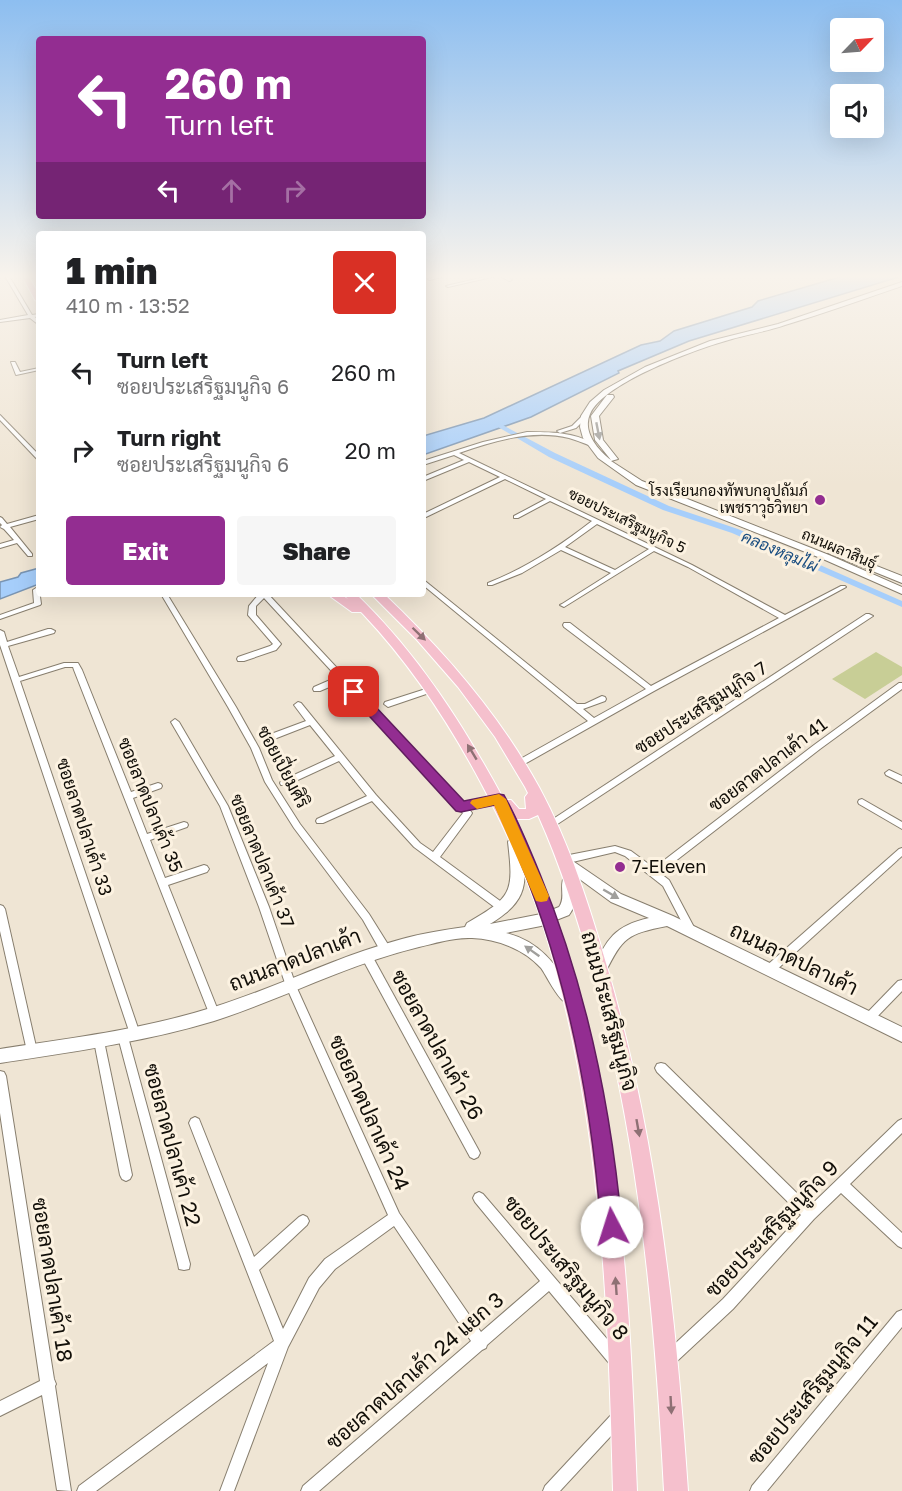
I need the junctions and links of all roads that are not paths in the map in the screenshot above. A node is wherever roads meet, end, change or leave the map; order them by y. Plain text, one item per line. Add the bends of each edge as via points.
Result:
1 (708, 346) edge
2 (723, 346) edge
3 (13, 363) dead end
4 (36, 370) edge
5 (585, 416) junction
6 (0, 417) edge
7 (553, 433) junction
8 (591, 444) junction
9 (455, 453) junction
10 (36, 455) edge
11 (468, 460) junction
12 (426, 462) edge
13 (505, 477) junction
14 (426, 478) edge
15 (550, 499) junction
16 (426, 515) edge
17 (516, 517) dead end
18 (36, 518) edge
19 (0, 519) edge
20 (597, 521) junction
21 (3, 527) edge
22 (18, 541) junction
23 (0, 546) edge
24 (562, 548) junction
25 (653, 549) junction
26 (30, 555) dead end
27 (615, 572) junction
28 (902, 580) edge
29 (426, 584) edge
30 (490, 584) dead end
31 (843, 587) dead end
32 (902, 591) edge
33 (37, 597) edge
34 (166, 597) edge
35 (261, 597) edge
36 (266, 597) edge
37 (338, 597) edge
38 (352, 597) edge
39 (380, 597) edge
40 (390, 597) edge
41 (564, 605) dead end
42 (399, 614) junction
43 (0, 616) edge
44 (869, 616) dead end
45 (785, 618) junction
46 (379, 622) junction
47 (567, 626) dead end
48 (0, 632) edge
49 (51, 632) dead end
50 (4, 645) junction
51 (241, 659) dead end
52 (342, 678) junction
53 (17, 680) junction
54 (902, 686) edge
55 (317, 689) dead end
56 (651, 689) junction
57 (432, 690) junction
58 (602, 699) dead end
59 (388, 704) dead end
60 (298, 705) dead end
61 (576, 707) junction
62 (175, 722) dead end
63 (311, 722) junction
64 (594, 722) junction
65 (266, 739) dead end
66 (339, 758) junction
67 (520, 767) junction
68 (484, 772) junction
69 (889, 773) dead end
70 (902, 780) edge
71 (284, 783) dead end
72 (158, 786) dead end
73 (128, 796) junction
74 (372, 797) junction
75 (499, 799) junction
76 (862, 802) dead end
77 (461, 807) junction
78 (320, 821) dead end
79 (184, 825) dead end
80 (550, 825) junction
81 (902, 826) edge
82 (514, 829) junction
83 (145, 838) junction
84 (902, 851) edge
85 (434, 858) junction
86 (566, 866) junction
87 (204, 869) dead end
88 (655, 872) junction
89 (163, 883) junction
90 (0, 909) edge
91 (504, 909) junction
92 (550, 919) junction
93 (668, 920) junction
94 (691, 931) junction
95 (463, 932) junction
96 (385, 949) junction
97 (366, 955) junction
98 (600, 969) junction
99 (769, 970) junction
100 (902, 984) edge
101 (291, 986) junction
102 (214, 1013) junction
103 (577, 1014) junction
104 (869, 1018) junction
105 (129, 1035) junction
106 (902, 1035) edge
107 (99, 1041) junction
108 (32, 1051) junction
109 (0, 1056) edge
110 (661, 1068) dead end
111 (0, 1076) edge
112 (195, 1123) dead end
113 (902, 1125) edge
114 (474, 1153) dead end
115 (126, 1175) dead end
116 (842, 1185) junction
117 (479, 1198) dead end
118 (810, 1215) junction
119 (394, 1217) junction
120 (303, 1221) dead end
121 (902, 1242) edge
122 (184, 1264) dead end
123 (252, 1268) junction
124 (549, 1283) junction
125 (902, 1317) edge
126 (481, 1343) junction
127 (282, 1344) junction
128 (669, 1359) junction
129 (622, 1366) junction
130 (49, 1384) junction
131 (0, 1409) edge
132 (623, 1413) junction
133 (64, 1490) edge
134 (84, 1491) edge
135 (227, 1491) edge
136 (308, 1491) edge
137 (550, 1491) edge
138 (625, 1491) edge
139 (676, 1491) edge
140 (757, 1491) edge

1 - 5 main road, ถนนผลาสินธุ์ via 636,374 600,396
2 -> 28 main road, ถนนผลาสินธุ์ via 652,371 612,395 595,416 599,440 607,452 622,466 651,481
3 - 4 street via 18,374
5 - 7 street via 574,427
5 - 8 main road via 584,431
6 - 10 street
7 - 8 street
7 - 9 street via 500,439
8 - 32 main road, ถนนผลาสินธุ์ via 616,469 639,483
9 - 11 street, ซอยประเสริฐมนูกิจ 5
9 - 12 street
11 - 13 street, ซอยประเสริฐมนูกิจ 5
11 - 14 street
13 - 15 street, ซอยประเสริฐมนูกิจ 5
13 - 16 street
15 - 17 street
15 - 20 street, ซอยประเสริฐมนูกิจ 5
18 - 21 street
19 - 21 street
20 - 24 street
20 - 25 street, ซอยประเสริฐมนูกิจ 5
21 - 22 street
22 - 23 street
22 - 26 street
24 - 27 street
24 - 30 street via 529,568
25 - 27 street
25 - 45 street, ซอยประเสริฐมนูกิจ 5
27 - 41 street
29 - 61 street
31 - 45 street
33 - 43 street via 38,604
34 - 96 street, ซอยเปี่ยมศิริ via 232,706 268,780
35 - 51 street via 251,610 252,615 276,644
36 - 52 street
37 - 46 main road
38 - 46 main road, ถนนประเสริฐมนูกิจ
39 - 42 main road, ถนนประเสริฐมนูกิจ
40 - 42 main road
42 -> 67 main road, ถนนประเสริฐมนูกิจ via 465,685
44 - 80 street, ซอยประเสริฐมนูกิจ 7
45 - 56 street
46 - 57 main road, ถนนประเสริฐมนูกิจ
47 - 56 street
48 - 50 street, ซอยลาดปลาเค้า 33
49 - 50 street
50 - 53 street, ซอยลาดปลาเค้า 33
52 - 55 street
52 - 77 street
53 - 73 street, ซอยลาดปลาเค้า 35 via 75,665
53 - 105 street, ซอยลาดปลาเค้า 33
54 - 88 street, ซอยลาดปลาเค้า 41
56 - 64 street
57 - 59 street
68 -> 57 main road, ถนนประเสริฐมนูกิจ
58 - 61 street
60 - 63 street
61 - 64 street
62 - 101 street, ซอยลาดปลาเค้า 37 via 224,806
63 - 65 street
63 - 66 street
64 - 67 street
66 - 71 street
66 - 74 street
67 - 68 main road via 536,807 532,813 521,816 512,811
67 - 80 main road, ถนนประเสริฐมนูกิจ
68 - 75 main road, ถนนประเสริฐมนูกิจ
69 - 70 street
72 - 73 street
73 - 83 street, ซอยลาดปลาเค้า 35
74 - 78 street
74 - 85 street
75 - 77 street
75 - 82 main road, ถนนประเสริฐมนูกิจ
76 - 81 street
77 - 85 street via 468,813
79 - 83 street
80 - 86 main road, ถนนประเสริฐมนูกิจ
82 - 91 main road via 518,882 516,894
82 - 92 main road, ถนนประเสริฐมนูกิจ
83 - 89 street, ซอยลาดปลาเค้า 35
84 - 99 street
85 - 91 street
86 - 88 street via 615,849
86 - 92 main road via 569,904 564,912
86 -> 93 main road, ถนนลาดปลาเค้า via 616,898
86 - 98 main road, ถนนประเสริฐมนูกิจ
87 - 89 street
88 - 94 street via 672,892
89 - 102 street, ซอยลาดปลาเค้า 35
90 - 108 street
91 - 95 main road
92 - 95 main road, ถนนลาดปลาเค้า
92 - 103 main road, ถนนประเสริฐมนูกิจ
93 - 94 main road, ถนนลาดปลาเค้า
93 - 98 main road via 618,935
94 - 99 main road, ถนนลาดปลาเค้า
95 - 96 main road, ถนนลาดปลาเค้า
103 -> 95 main road via 550,967 525,945
96 - 97 main road, ถนนลาดปลาเค้า
97 - 101 main road, ถนนลาดปลาเค้า
97 - 114 street, ซอยลาดปลาเค้า 26
98 -> 128 main road, ถนนประเสริฐมนูกิจ via 631,1094 649,1193
99 - 104 main road, ถนนลาดปลาเค้า
100 - 104 street
101 - 102 main road, ถนนลาดปลาเค้า
101 - 119 street, ซอยลาดปลาเค้า 24
102 - 105 main road, ถนนลาดปลาเค้า
129 -> 103 main road, ถนนประเสริฐมนูกิจ via 606,1162
104 - 106 main road, ถนนลาดปลาเค้า
105 - 107 main road, ถนนลาดปลาเค้า
105 - 122 street, ซอยลาดปลาเค้า 22
107 - 108 main road, ถนนลาดปลาเค้า
107 - 115 street
108 - 109 main road, ถนนลาดปลาเค้า
110 - 118 street
111 - 130 street, ซอยลาดปลาเค้า 18
112 - 123 street
113 - 116 street, ซอยประเสริฐมนูกิจ 9
116 - 118 street, ซอยประเสริฐมนูกิจ 9
116 - 121 street
117 - 124 street, ซอยประเสริฐมนูกิจ 8
118 - 128 street, ซอยประเสริฐมนูกิจ 9 via 728,1304
119 - 126 street
119 - 127 street, ซอยลาดปลาเค้า 24 via 330,1264 314,1283
120 - 123 street
123 - 127 street
124 - 126 street, ซอยลาดปลาเค้า 24 แยก 3
124 - 129 street, ซอยประเสริฐมนูกิจ 8
125 - 140 street, ซอยประเสริฐมนูกิจ 11
126 - 136 street, ซอยลาดปลาเค้า 24 แยก 3
127 - 134 street
127 - 135 street, ซอยลาดปลาเค้า 24
128 -> 139 main road, ถนนประเสริฐมนูกิจ
129 - 132 main road, ถนนประเสริฐมนูกิจ
130 - 131 street
130 - 133 street, ซอยลาดปลาเค้า 18
132 - 137 street
132 - 138 main road, ถนนประเสริฐมนูกิจ

